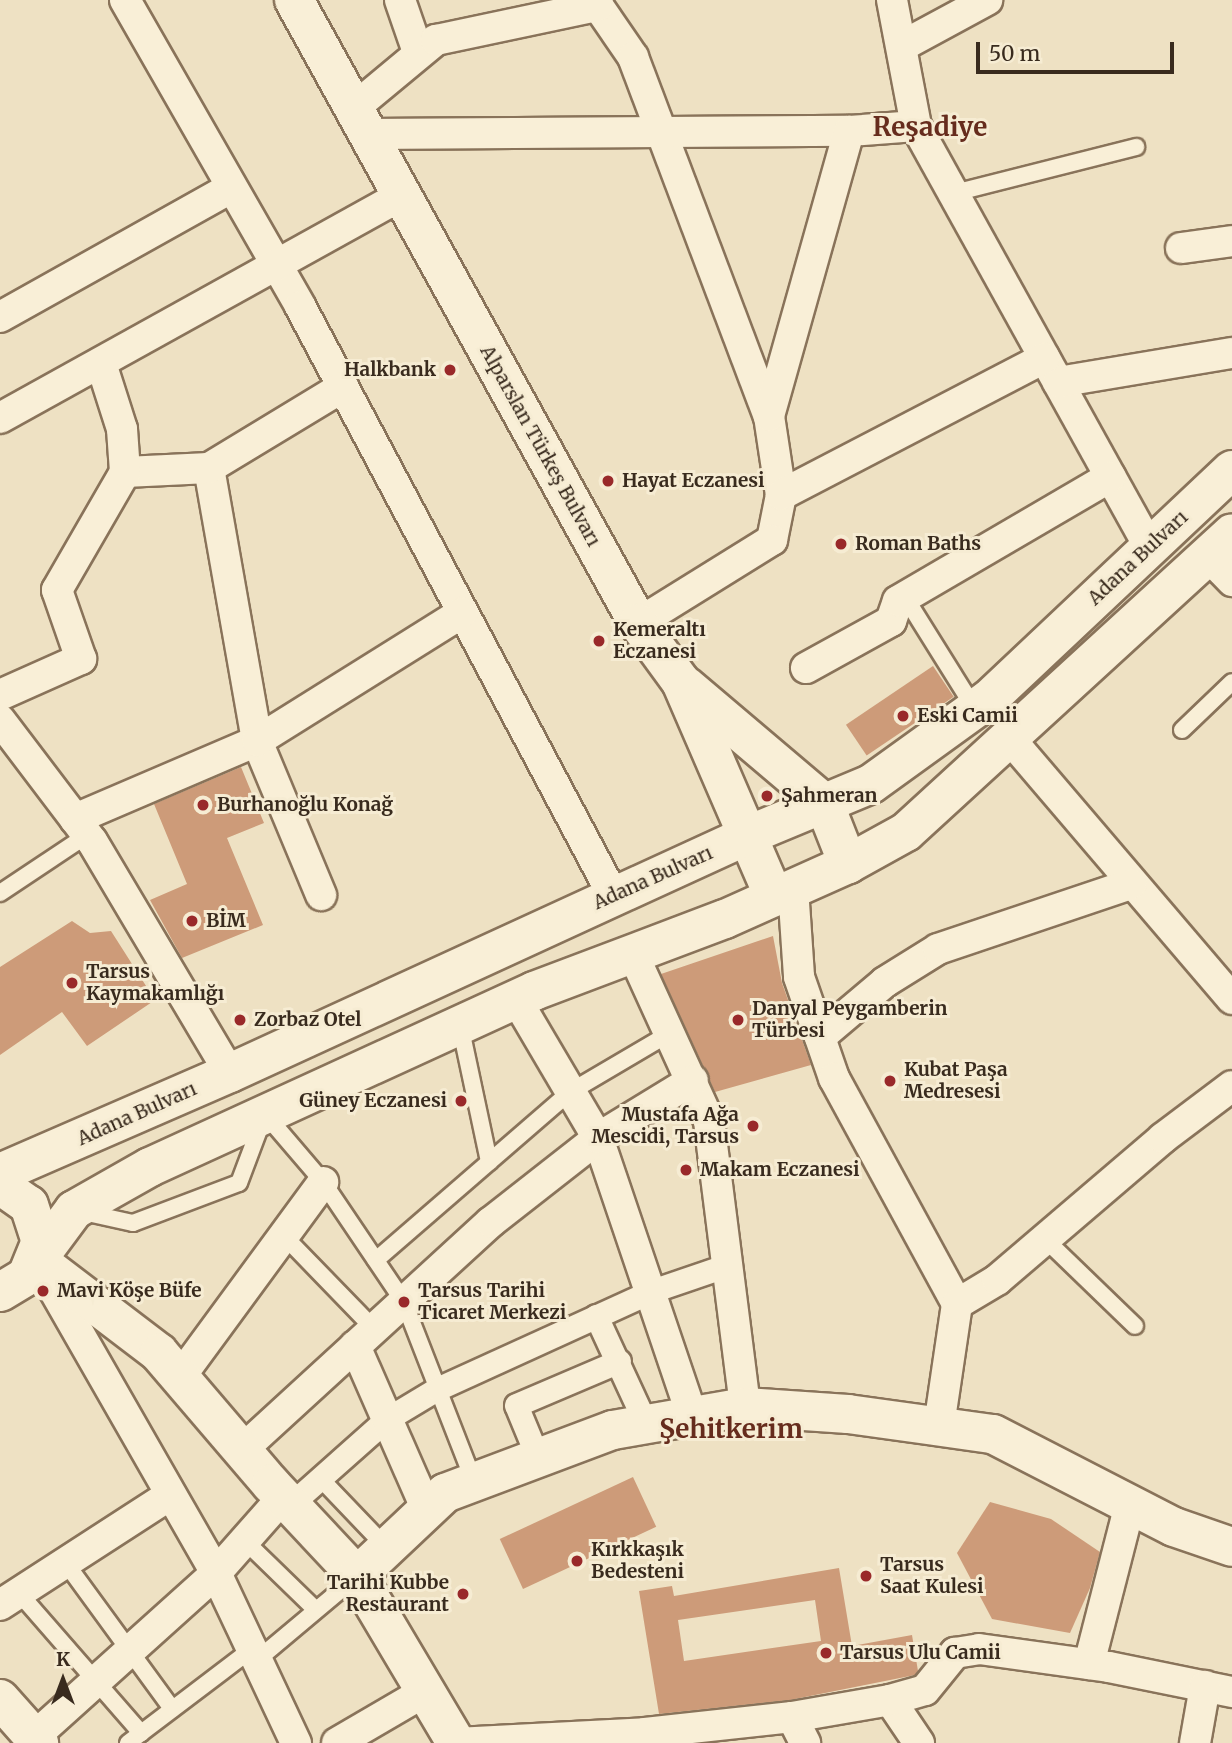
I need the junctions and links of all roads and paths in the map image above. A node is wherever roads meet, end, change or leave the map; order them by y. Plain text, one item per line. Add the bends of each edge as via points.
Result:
1 (125, 0) edge
2 (294, 0) edge
3 (400, 0) edge
4 (892, 0) edge
5 (987, 0) edge
6 (596, 3) edge
7 (902, 46) junction
8 (418, 52) junction
9 (361, 121) junction
10 (916, 126) junction
11 (849, 131) junction
12 (660, 133) junction
13 (1136, 147) dead end
14 (232, 188) junction
15 (954, 193) junction
16 (400, 197) junction
17 (1232, 241) edge
18 (1181, 248) dead end
19 (277, 265) junction
20 (0, 317) edge
21 (1232, 353) edge
22 (100, 363) junction
23 (1051, 370) junction
24 (343, 387) junction
25 (769, 416) junction
26 (0, 418) edge
27 (209, 468) junction
28 (1232, 470) edge
29 (125, 472) junction
30 (1110, 477) junction
31 (781, 495) junction
32 (1149, 547) junction
33 (1224, 557) edge
34 (905, 597) junction
35 (462, 614) junction
36 (638, 623) junction
37 (806, 668) dead end
38 (681, 682) junction
39 (1232, 682) edge
40 (0, 695) edge
41 (975, 709) junction
42 (0, 720) edge
43 (1182, 730) dead end
44 (1010, 739) junction
45 (257, 741) junction
46 (824, 803) junction
47 (81, 827) junction
48 (746, 836) junction
49 (848, 864) junction
50 (1131, 884) junction
51 (784, 892) junction
52 (0, 893) edge
53 (321, 895) dead end
54 (613, 895) junction
55 (633, 954) junction
56 (516, 999) junction
57 (1232, 999) edge
58 (460, 1025) junction
59 (670, 1033) junction
60 (820, 1037) junction
61 (230, 1073) junction
62 (693, 1080) junction
63 (1232, 1086) edge
64 (570, 1092) junction
65 (265, 1114) junction
66 (598, 1139) junction
67 (489, 1162) junction
68 (0, 1173) edge
69 (323, 1182) junction
70 (0, 1185) edge
71 (74, 1210) junction
72 (285, 1237) junction
73 (1045, 1239) junction
74 (37, 1259) junction
75 (376, 1259) junction
76 (728, 1265) junction
77 (652, 1291) junction
78 (0, 1292) edge
79 (404, 1301) junction
80 (957, 1304) junction
81 (596, 1316) junction
82 (1135, 1326) dead end
83 (365, 1337) junction
84 (619, 1361) junction
85 (180, 1377) junction
86 (438, 1389) junction
87 (745, 1407) junction
88 (692, 1416) junction
89 (387, 1419) junction
90 (646, 1424) junction
91 (939, 1426) junction
92 (242, 1450) junction
93 (537, 1458) junction
94 (320, 1478) junction
95 (474, 1482) junction
96 (170, 1495) junction
97 (286, 1501) junction
98 (1130, 1504) junction
99 (427, 1510) junction
100 (245, 1541) junction
101 (1232, 1547) edge
102 (387, 1548) junction
103 (65, 1562) junction
104 (216, 1573) junction
105 (358, 1576) junction
106 (10, 1599) edge
107 (316, 1610) junction
108 (130, 1651) junction
109 (255, 1654) junction
110 (1089, 1664) junction
111 (96, 1681) junction
112 (1219, 1689) edge
113 (426, 1691) junction
114 (0, 1699) edge
115 (890, 1700) junction
116 (173, 1709) junction
117 (798, 1730) edge
118 (134, 1738) edge
119 (37, 1740) edge
120 (296, 1743) edge
121 (337, 1743) edge
122 (456, 1743) edge
123 (919, 1743) edge
124 (1195, 1743) edge

1 - 14 street
2 - 9 main road, Alparslan Türkeş Bulvarı
3 - 8 street
4 - 7 street
5 - 7 street
6 - 8 street via 458,33
6 - 12 street via 633,57
7 - 10 street
8 - 9 street
9 - 12 street
9 - 16 main road, Alparslan Türkeş Bulvarı
10 - 11 street
10 - 15 street
11 - 12 street
11 - 25 street
12 - 25 street
13 - 15 lane
14 - 19 street
14 - 20 street
15 - 23 street
16 - 19 street
16 - 36 main road, Alparslan Türkeş Bulvarı
17 - 18 street
19 - 22 street
19 - 24 street
21 - 23 street
22 - 26 street
22 - 29 street via 122,429
23 - 30 street
23 - 31 street
24 - 27 street
24 - 35 street
25 - 31 street
27 - 29 street
27 - 45 street
28 - 32 main road, Adana Bulvarı
29 - 40 street via 57,590 81,659
30 - 32 street
30 - 34 street
31 - 36 street via 772,540
32 - 41 main road, Adana Bulvarı
33 - 44 main road
34 - 37 street via 898,601 891,621
34 - 41 lane
35 - 45 street
35 - 54 street
36 - 38 main road, Alparslan Türkeş Bulvarı
38 - 46 main road
38 - 48 main road, Alparslan Türkeş Bulvarı
39 - 43 lane
41 - 46 main road, Adana Bulvarı via 871,784
42 - 47 street
44 - 49 main road via 906,832
44 - 50 street
45 - 47 street
45 - 53 street
46 - 48 main road, Adana Bulvarı
46 - 49 main road
47 - 52 lane
47 - 61 street
48 - 51 main road, Alparslan Türkeş Bulvarı
48 - 54 main road, Adana Bulvarı
49 - 51 main road
50 - 57 street
50 - 60 street via 938,949 885,982
51 - 55 main road
51 - 60 street via 799,977
54 - 61 main road, Adana Bulvarı
55 - 56 main road
55 - 59 street
56 - 58 main road
56 - 64 street
58 - 65 main road
58 - 67 lane
59 - 62 street
59 - 64 lane
60 - 80 street via 834,1078
61 - 68 main road, Adana Bulvarı
62 - 66 street
62 - 76 street via 709,1121
63 - 73 street
64 - 66 street
64 - 67 lane
65 - 69 lane
65 - 71 main road via 150,1167
65 - 71 lane via 239,1184 133,1223
66 - 77 street
66 - 79 street via 491,1222
67 - 75 lane
69 - 72 street
69 - 75 lane
70 - 74 main road via 29,1205 38,1222
71 - 74 main road
72 - 83 lane
72 - 85 street
73 - 80 street via 997,1280
73 - 82 lane
74 - 78 main road via 27,1276
74 - 85 main road via 159,1353
74 - 96 street
75 - 79 lane
76 - 77 street
76 - 87 street
77 - 81 street
77 - 88 street
79 - 83 street
79 - 86 lane
80 - 91 street
81 - 84 street
81 - 86 street
83 - 89 street
83 - 92 street
84 - 90 street
84 - 93 street via 516,1405
85 - 92 main road
86 - 89 street
86 - 95 lane
87 - 88 main road
87 - 91 main road
88 - 90 main road
89 - 94 street
89 - 99 street
90 - 93 main road via 613,1430
91 - 98 main road via 993,1434
92 - 97 main road
93 - 95 main road
94 - 97 street
94 - 102 lane
95 - 99 main road via 445,1493
96 - 103 street
96 - 104 street
97 - 100 street
97 - 105 main road
98 - 101 main road via 1174,1527
98 - 110 street
99 - 102 main road
100 - 104 street
100 - 107 lane
102 - 105 main road
103 - 106 street
103 - 108 lane
104 - 108 street
104 - 109 street
105 - 107 lane
105 - 113 main road
106 - 111 lane
107 - 109 lane
108 - 111 street
108 - 116 lane
109 - 116 lane
109 - 120 street
110 - 112 street
110 - 115 street via 979,1649 955,1653 925,1690
111 - 118 lane
111 - 119 street
112 - 124 street
113 - 121 street
113 - 122 main road
114 - 119 main road
115 - 117 street
115 - 123 street
116 - 118 lane
117 - 122 street

